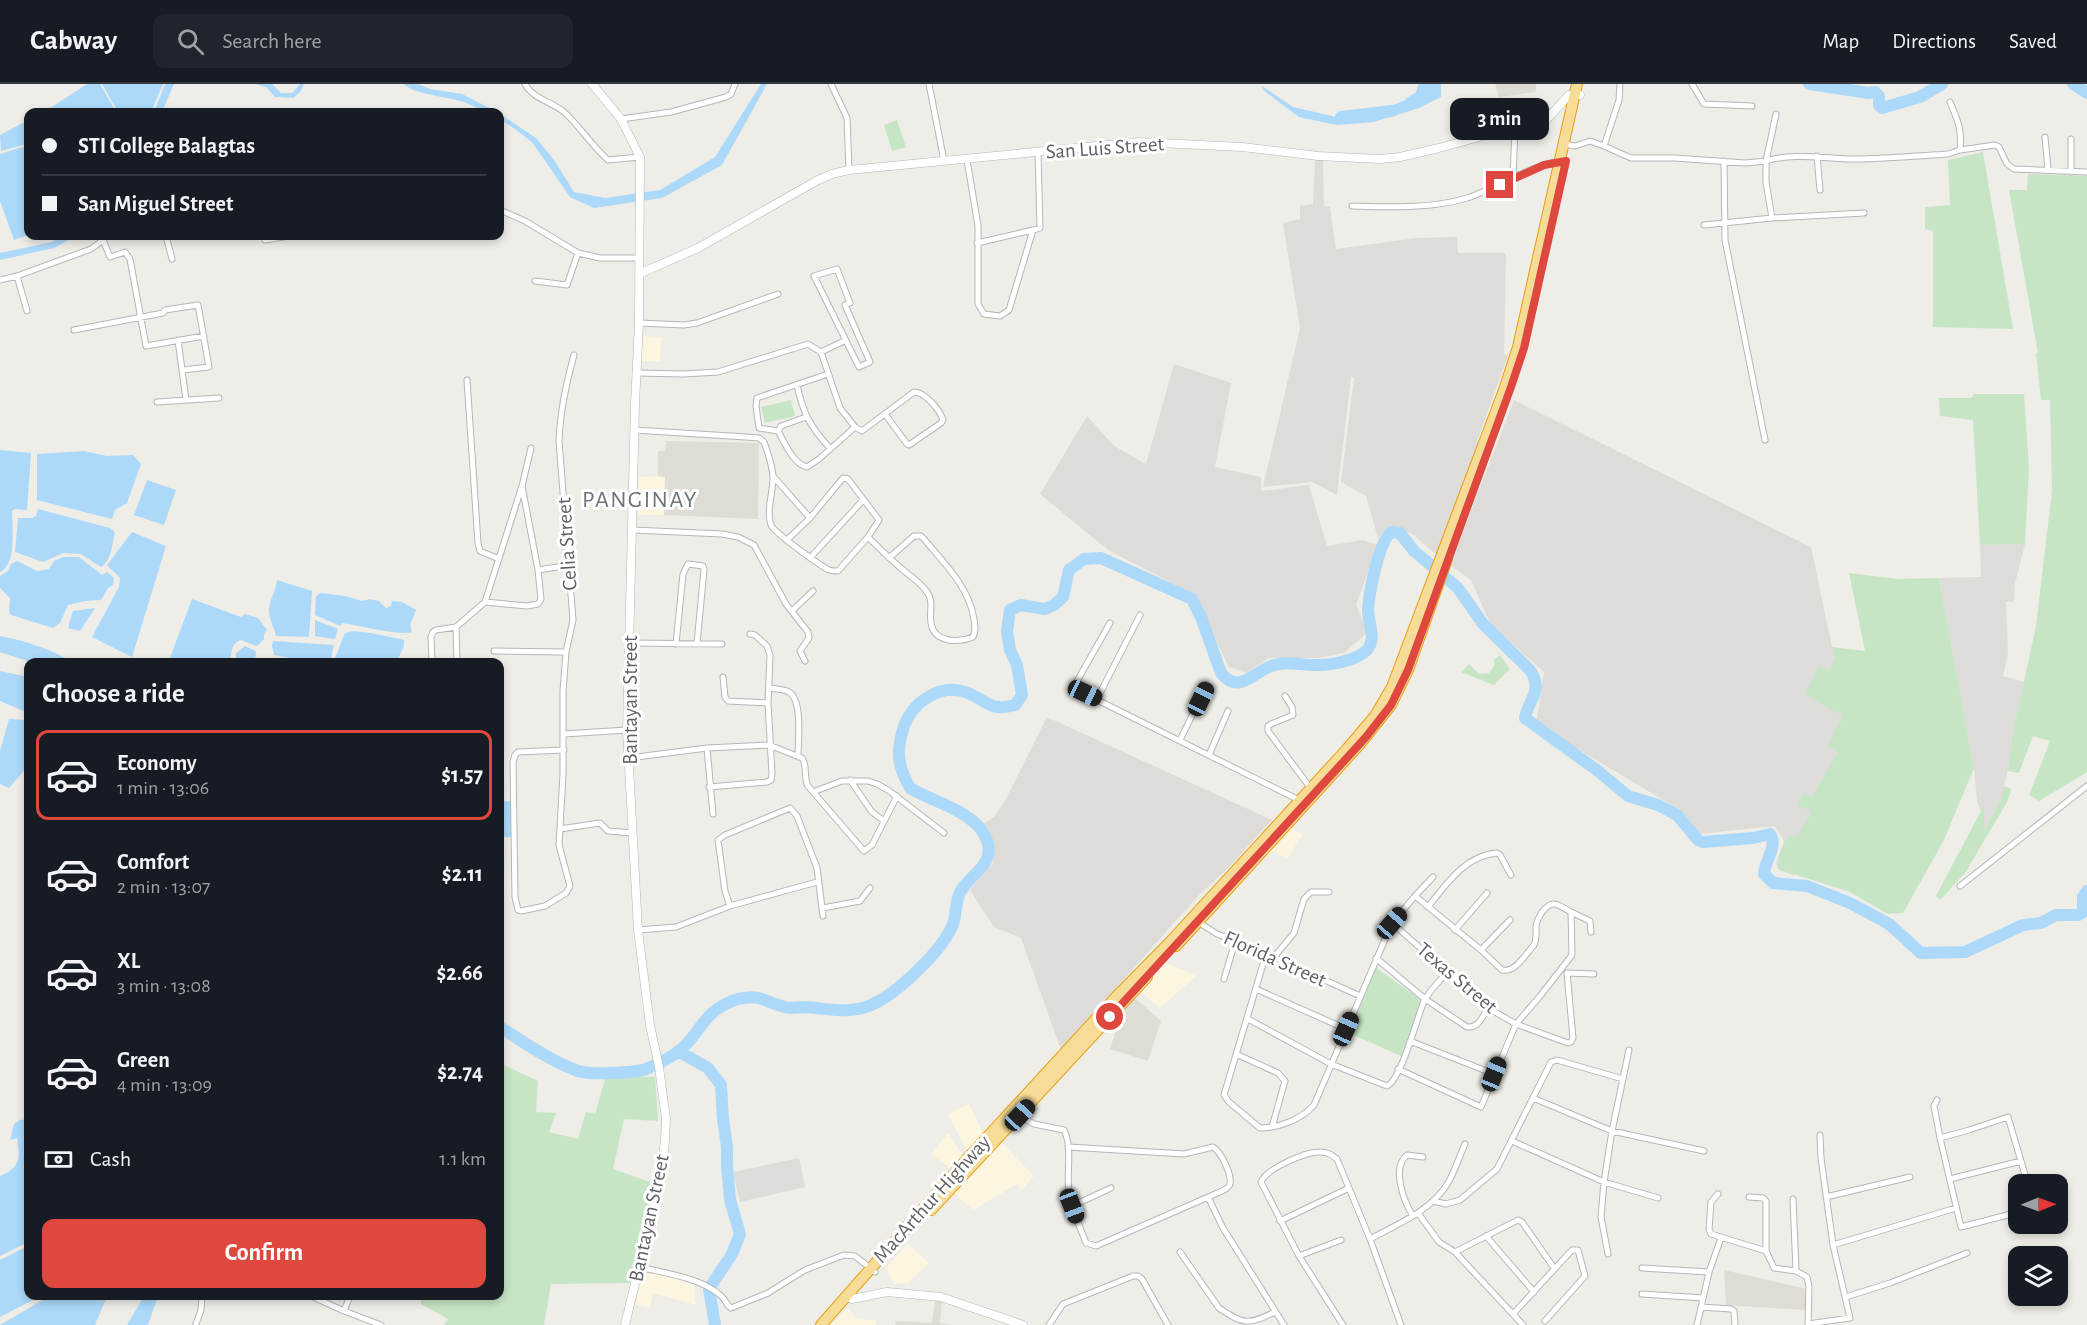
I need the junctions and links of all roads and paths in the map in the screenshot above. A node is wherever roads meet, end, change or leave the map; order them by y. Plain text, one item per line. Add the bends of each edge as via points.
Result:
1 (525, 84) edge
2 (592, 84) edge
3 (735, 84) edge
4 (831, 84) edge
5 (929, 84) edge
6 (1620, 84) edge
7 (1692, 84) edge
8 (1579, 89) edge
9 (1950, 102) dead end
10 (1752, 106) dead end
11 (1776, 114) dead end
12 (621, 119) junction
13 (1515, 127) junction
14 (2045, 137) dead end
15 (2071, 139) dead end
16 (1567, 144) junction
17 (1604, 146) junction
18 (1960, 150) junction
19 (1038, 153) junction
20 (1817, 156) junction
21 (640, 157) junction
22 (967, 159) junction
23 (944, 160) junction
24 (1563, 161) junction
25 (1724, 161) junction
26 (1766, 161) junction
27 (849, 170) junction
28 (2048, 170) junction
29 (2071, 172) junction
30 (2087, 172) edge
31 (1513, 179) junction
32 (1820, 190) dead end
33 (1352, 206) dead end
34 (504, 212) edge
35 (1864, 213) dead end
36 (1772, 218) junction
37 (1724, 222) junction
38 (1704, 225) dead end
39 (1033, 230) junction
40 (102, 240) edge
41 (105, 240) edge
42 (168, 240) edge
43 (977, 243) junction
44 (578, 253) junction
45 (639, 258) junction
46 (172, 260) dead end
47 (639, 274) junction
48 (17, 276) junction
49 (0, 280) edge
50 (535, 281) dead end
51 (778, 294) dead end
52 (27, 311) dead end
53 (140, 316) junction
54 (639, 322) junction
55 (74, 330) dead end
56 (204, 336) junction
57 (178, 340) junction
58 (844, 341) junction
59 (820, 352) junction
60 (574, 355) dead end
61 (183, 370) junction
62 (637, 373) junction
63 (828, 374) junction
64 (467, 380) dead end
65 (797, 385) junction
66 (219, 398) dead end
67 (186, 400) junction
68 (157, 402) dead end
69 (885, 414) junction
70 (806, 417) junction
71 (855, 427) junction
72 (634, 430) junction
73 (778, 431) junction
74 (1765, 440) dead end
75 (531, 448) dead end
76 (830, 448) junction
77 (773, 476) junction
78 (522, 486) junction
79 (863, 500) junction
80 (810, 518) junction
81 (633, 530) junction
82 (868, 537) junction
83 (788, 539) junction
84 (810, 558) junction
85 (889, 558) junction
86 (500, 559) junction
87 (570, 565) junction
88 (537, 570) junction
89 (813, 591) dead end
90 (485, 602) junction
91 (792, 611) junction
92 (1140, 615) dead end
93 (1110, 623) dead end
94 (456, 627) junction
95 (750, 634) dead end
96 (630, 643) junction
97 (697, 643) junction
98 (676, 644) junction
99 (722, 644) dead end
100 (494, 651) dead end
101 (566, 652) junction
102 (432, 658) edge
103 (457, 658) edge
104 (805, 661) dead end
105 (723, 677) dead end
106 (1207, 685) dead end
107 (770, 688) junction
108 (1285, 696) dead end
109 (1097, 699) junction
110 (768, 703) junction
111 (1228, 711) dead end
112 (627, 730) junction
113 (564, 734) junction
114 (1180, 740) junction
115 (769, 745) junction
116 (707, 748) junction
117 (564, 750) junction
118 (1209, 755) junction
119 (798, 756) junction
120 (629, 758) junction
121 (850, 780) junction
122 (2087, 786) edge
123 (709, 787) junction
124 (1313, 791) junction
125 (813, 792) junction
126 (897, 796) junction
127 (1302, 802) junction
128 (713, 814) dead end
129 (884, 821) junction
130 (560, 829) junction
131 (633, 833) junction
132 (944, 833) dead end
133 (1511, 875) dead end
134 (1433, 877) dead end
135 (817, 882) junction
136 (1960, 886) dead end
137 (870, 888) dead end
138 (1329, 892) dead end
139 (1487, 893) dead end
140 (1415, 896) junction
141 (730, 906) junction
142 (1428, 907) junction
143 (823, 908) junction
144 (1571, 912) junction
145 (823, 916) dead end
146 (1195, 919) junction
147 (1510, 920) dead end
148 (1392, 923) junction
149 (638, 930) junction
150 (1455, 930) junction
151 (1591, 932) dead end
152 (1235, 942) junction
153 (1481, 950) junction
154 (1266, 954) junction
155 (1274, 957) junction
156 (1376, 958) junction
157 (1561, 968) junction
158 (1447, 972) junction
159 (1567, 973) junction
160 (1594, 974) dead end
161 (1224, 979) dead end
162 (1256, 989) junction
163 (1360, 996) junction
164 (1425, 999) junction
165 (1488, 1008) junction
166 (1248, 1019) junction
167 (1516, 1024) junction
168 (1346, 1029) junction
169 (1410, 1041) junction
170 (1629, 1050) dead end
171 (1236, 1054) junction
172 (1331, 1064) junction
173 (1398, 1069) junction
174 (1494, 1074) junction
175 (1623, 1079) junction
176 (1533, 1098) junction
177 (1937, 1100) dead end
178 (1016, 1113) junction
179 (1272, 1127) junction
180 (1612, 1131) junction
181 (1820, 1135) dead end
182 (1940, 1138) junction
183 (1512, 1141) junction
184 (1465, 1144) dead end
185 (1068, 1147) junction
186 (1704, 1151) dead end
187 (1423, 1157) dead end
188 (2022, 1161) junction
189 (2025, 1174) edge
190 (1910, 1177) dead end
191 (1950, 1179) junction
192 (1604, 1182) junction
193 (1111, 1188) dead end
194 (1349, 1188) junction
195 (1719, 1194) dead end
196 (1208, 1197) junction
197 (1749, 1197) dead end
198 (1826, 1197) junction
199 (1658, 1198) dead end
200 (1793, 1200) dead end
201 (1433, 1201) junction
202 (1072, 1206) junction
203 (1956, 1208) junction
204 (1416, 1215) junction
205 (2008, 1215) edge
206 (1280, 1221) junction
207 (1486, 1236) junction
208 (1721, 1238) junction
209 (1370, 1239) junction
210 (1341, 1240) dead end
211 (1833, 1245) junction
212 (1766, 1251) junction
213 (1180, 1252) dead end
214 (1455, 1252) junction
215 (1967, 1252) dead end
216 (1608, 1254) dead end
217 (1299, 1256) junction
218 (639, 1267) junction
219 (1554, 1268) junction
220 (1642, 1268) dead end
221 (872, 1270) junction
222 (1796, 1271) junction
223 (1709, 1272) junction
224 (1534, 1292) junction
225 (1642, 1294) dead end
226 (1846, 1297) junction
227 (849, 1298) junction
228 (1703, 1298) junction
229 (202, 1300) edge
230 (325, 1300) edge
231 (348, 1300) edge
232 (1701, 1307) junction
233 (344, 1311) junction
234 (1275, 1312) junction
235 (1513, 1314) junction
236 (1545, 1321) dead end
237 (1851, 1322) edge
238 (195, 1324) edge
239 (381, 1325) edge
240 (626, 1325) edge
241 (820, 1325) edge
242 (828, 1325) edge
243 (1023, 1325) edge
244 (1049, 1325) edge
245 (1168, 1325) edge
246 (1284, 1325) edge
247 (1343, 1325) edge
248 (1401, 1325) edge
249 (1523, 1325) edge
250 (1697, 1325) edge
251 (1735, 1325) edge
252 (1808, 1325) edge

1 - 21 street via 561,110 608,160
2 - 12 main road, Bantayan Street
3 - 12 street via 726,97 671,112
4 - 27 street via 847,118
5 - 23 street
6 - 17 street
7 - 10 street via 1704,104
8 - 13 main road, San Luis Street via 1548,118
8 - 16 highway, MacArthur Highway
9 - 18 street via 1960,125
11 - 26 street
12 - 21 main road, Bantayan Street
13 - 19 main road, San Luis Street via 1380,159 1148,142
13 - 31 street
14 - 28 street
15 - 29 street
16 - 17 street via 1575,146 1590,141
16 - 24 highway, MacArthur Highway
17 - 25 street via 1631,158
18 - 20 street via 1855,159
18 - 28 street via 1995,145 2014,169
19 - 22 main road, San Luis Street
19 - 39 street via 1040,228
20 - 26 street
20 - 32 street
21 - 45 main road, Bantayan Street
22 - 23 main road, San Luis Street
22 - 43 street via 978,226
23 - 27 main road, San Luis Street
24 - 31 street
24 - 124 highway, MacArthur Highway via 1524,348 1437,575 1408,670 1391,705 1370,734
25 - 26 street
25 - 37 street
26 - 36 street
27 - 47 main road, San Luis Street via 818,180 698,248
28 - 29 street
29 - 30 street
31 - 33 street via 1465,199 1395,207
34 - 44 street
35 - 36 street
36 - 37 street
37 - 38 street
37 - 74 street via 1729,268
39 - 43 street
39 - 43 street via 1009,310 1000,316 984,314 978,304
40 - 48 street via 91,249
41 - 53 street via 111,257 125,252 130,259
42 - 46 street
44 - 45 street via 600,258
44 - 50 street via 567,285
45 - 47 main road, Bantayan Street
47 - 54 main road, Bantayan Street
48 - 49 street
48 - 52 street
51 - 54 street via 697,323
53 - 55 street
53 - 56 street via 198,305
53 - 57 street via 146,346
54 - 62 main road, Bantayan Street
56 - 57 street
56 - 61 street via 209,367
57 - 61 street
58 - 58 street via 814,276 837,269 850,303 845,305 870,362 859,368
58 - 59 street
59 - 62 street via 808,344 718,372
59 - 63 street
60 - 87 street, Celia Street via 560,416 559,441
61 - 67 street
62 - 72 main road, Bantayan Street
63 - 65 street
63 - 71 street via 836,401
64 - 86 street via 478,543 480,551
65 - 70 street
65 - 73 street via 756,400 759,428
66 - 67 street
67 - 68 street
69 - 69 street via 909,445 943,420 919,392
69 - 71 street via 865,430
70 - 73 street via 781,426
70 - 76 street
71 - 76 street
72 - 77 street via 759,438 764,442
72 - 81 main road, Bantayan Street
73 - 76 street via 802,466 812,465
75 - 78 street
77 - 80 street
77 - 83 street via 771,525
78 - 86 street
78 - 88 street
79 - 80 street via 848,479 843,478
79 - 82 street via 879,520
79 - 84 street
80 - 83 street
81 - 91 street via 704,532 738,537 754,545
81 - 96 main road, Bantayan Street
82 - 84 street via 838,571
82 - 85 street
83 - 84 street
85 - 85 street via 914,536 921,536 969,597 973,637 942,640 931,627 928,593
86 - 90 street
87 - 88 street
87 - 101 street, Celia Street via 573,621
88 - 90 street via 541,598 538,604
89 - 91 street
90 - 94 street
91 - 104 street via 809,635 800,651
92 - 109 street
93 - 109 street via 1073,688
94 - 102 street via 433,632
94 - 103 street
95 - 107 street via 768,648
96 - 98 street
96 - 112 main road, Bantayan Street
97 - 98 street
97 - 98 street via 704,570 703,566 688,564 683,574
97 - 99 street
100 - 101 street
101 - 113 street, Celia Street via 562,691
105 - 110 street via 724,697 728,701
106 - 114 street
107 - 110 street
107 - 119 street via 789,692 798,706
108 - 124 street via 1293,715 1270,724 1268,731
109 - 114 street
110 - 115 street
111 - 118 street
112 - 113 street
112 - 120 main road, Bantayan Street
113 - 117 street, Celia Street
114 - 118 street
115 - 116 street
115 - 119 street
115 - 123 street via 771,780
116 - 120 street
116 - 123 street
117 - 130 street, Celia Street
117 - 130 street, Celia Street via 518,752 513,762 518,910 545,906 569,890 559,845
118 - 127 street
119 - 125 street via 804,760 806,782
120 - 131 main road, Bantayan Street
121 - 125 street
121 - 126 street via 878,784
121 - 129 street via 872,812
122 - 136 street
123 - 128 street
124 - 127 highway, MacArthur Highway
125 - 129 street via 864,851 872,845
126 - 129 street
126 - 132 street
127 - 146 highway, MacArthur Highway
130 - 131 street via 600,823 608,831
131 - 149 main road, Bantayan Street
133 - 142 street via 1500,855 1484,855 1455,875
134 - 140 street
135 - 141 street
135 - 141 street via 817,868 797,816 790,808 718,840
135 - 143 street
137 - 143 street via 860,901
138 - 155 street via 1311,892 1304,899 1294,933
139 - 150 street
140 - 142 street
140 - 148 street
141 - 149 street via 676,927
142 - 150 street
143 - 145 street
144 - 151 street via 1590,921
144 - 153 street via 1556,904 1548,905 1538,918 1534,945 1510,970 1502,970
144 - 157 street via 1573,951
146 - 152 street, Florida Street
146 - 178 highway, MacArthur Highway
147 - 153 street
148 - 156 street
148 - 158 street, Texas Street
149 - 218 main road, Bantayan Street via 666,1119 662,1176
150 - 153 street
152 - 154 street, Florida Street
152 - 161 street
154 - 155 street, Florida Street
154 - 162 street
155 - 163 street, Florida Street
156 - 163 street
156 - 164 street
157 - 159 street
157 - 167 street
158 - 164 street
158 - 165 street, Texas Street
159 - 160 street
159 - 167 street, Texas Street via 1571,1042
162 - 166 street
162 - 168 street
163 - 168 street
164 - 165 street via 1467,1027 1478,1024
164 - 169 street
165 - 167 street, Texas Street
166 - 171 street
166 - 172 street
167 - 174 street
168 - 172 street
169 - 173 street
169 - 174 street
170 - 175 street
171 - 179 street via 1225,1098 1257,1127
171 - 179 street via 1283,1077 1284,1087
172 - 173 street via 1387,1086
172 - 179 street via 1308,1112
173 - 174 street via 1481,1107
175 - 176 street via 1554,1060
175 - 180 street
176 - 180 street
176 - 183 street
177 - 182 street via 1934,1106
178 - 185 street via 1038,1125 1064,1130
178 - 221 highway, MacArthur Highway
180 - 186 street
180 - 192 street
181 - 198 street
182 - 188 street via 2008,1117
182 - 191 street
183 - 192 street
183 - 201 street via 1497,1169 1460,1200 1446,1204
184 - 201 street via 1448,1183
185 - 196 street via 1188,1154 1213,1147 1226,1165 1230,1183 1228,1188
185 - 202 street
187 - 204 street via 1407,1155 1401,1163 1403,1197
188 - 189 street
188 - 191 street
190 - 198 street
191 - 203 street
192 - 199 street
192 - 216 street via 1601,1217
193 - 202 street
194 - 206 street
194 - 206 street via 1331,1154 1310,1153 1294,1159 1268,1173 1261,1182
194 - 209 street
195 - 208 street via 1711,1202 1709,1229
196 - 202 street via 1096,1246 1086,1243
196 - 234 street
197 - 212 street via 1766,1201
198 - 211 street
200 - 222 street
201 - 204 street
203 - 205 street via 1961,1227
203 - 211 street
204 - 209 street
204 - 214 street via 1438,1242
206 - 217 street
207 - 214 street
207 - 219 street via 1518,1220
207 - 224 street
208 - 212 street
208 - 223 street
209 - 248 street
210 - 217 street
211 - 226 street
212 - 222 street via 1774,1268
213 - 234 street via 1226,1314 1250,1324
214 - 235 street
215 - 226 street
217 - 247 street
218 - 221 street via 709,1288 731,1308 844,1255 855,1256
218 - 240 main road, Bantayan Street
219 - 224 street
219 - 236 street via 1575,1249 1580,1252 1585,1276
220 - 223 street
221 - 227 highway, MacArthur Highway
222 - 252 street via 1807,1277
223 - 228 street
224 - 235 street
225 - 228 street
226 - 237 street
227 - 241 highway, MacArthur Highway
227 - 242 highway, MacArthur Highway
227 - 243 main road via 887,1293 941,1297
228 - 232 street
229 - 238 street
230 - 233 street
231 - 233 street
232 - 250 street
232 - 251 street via 1731,1309
233 - 239 street
234 - 246 street
235 - 249 street
237 - 252 street
244 - 245 street via 1063,1304 1138,1276

